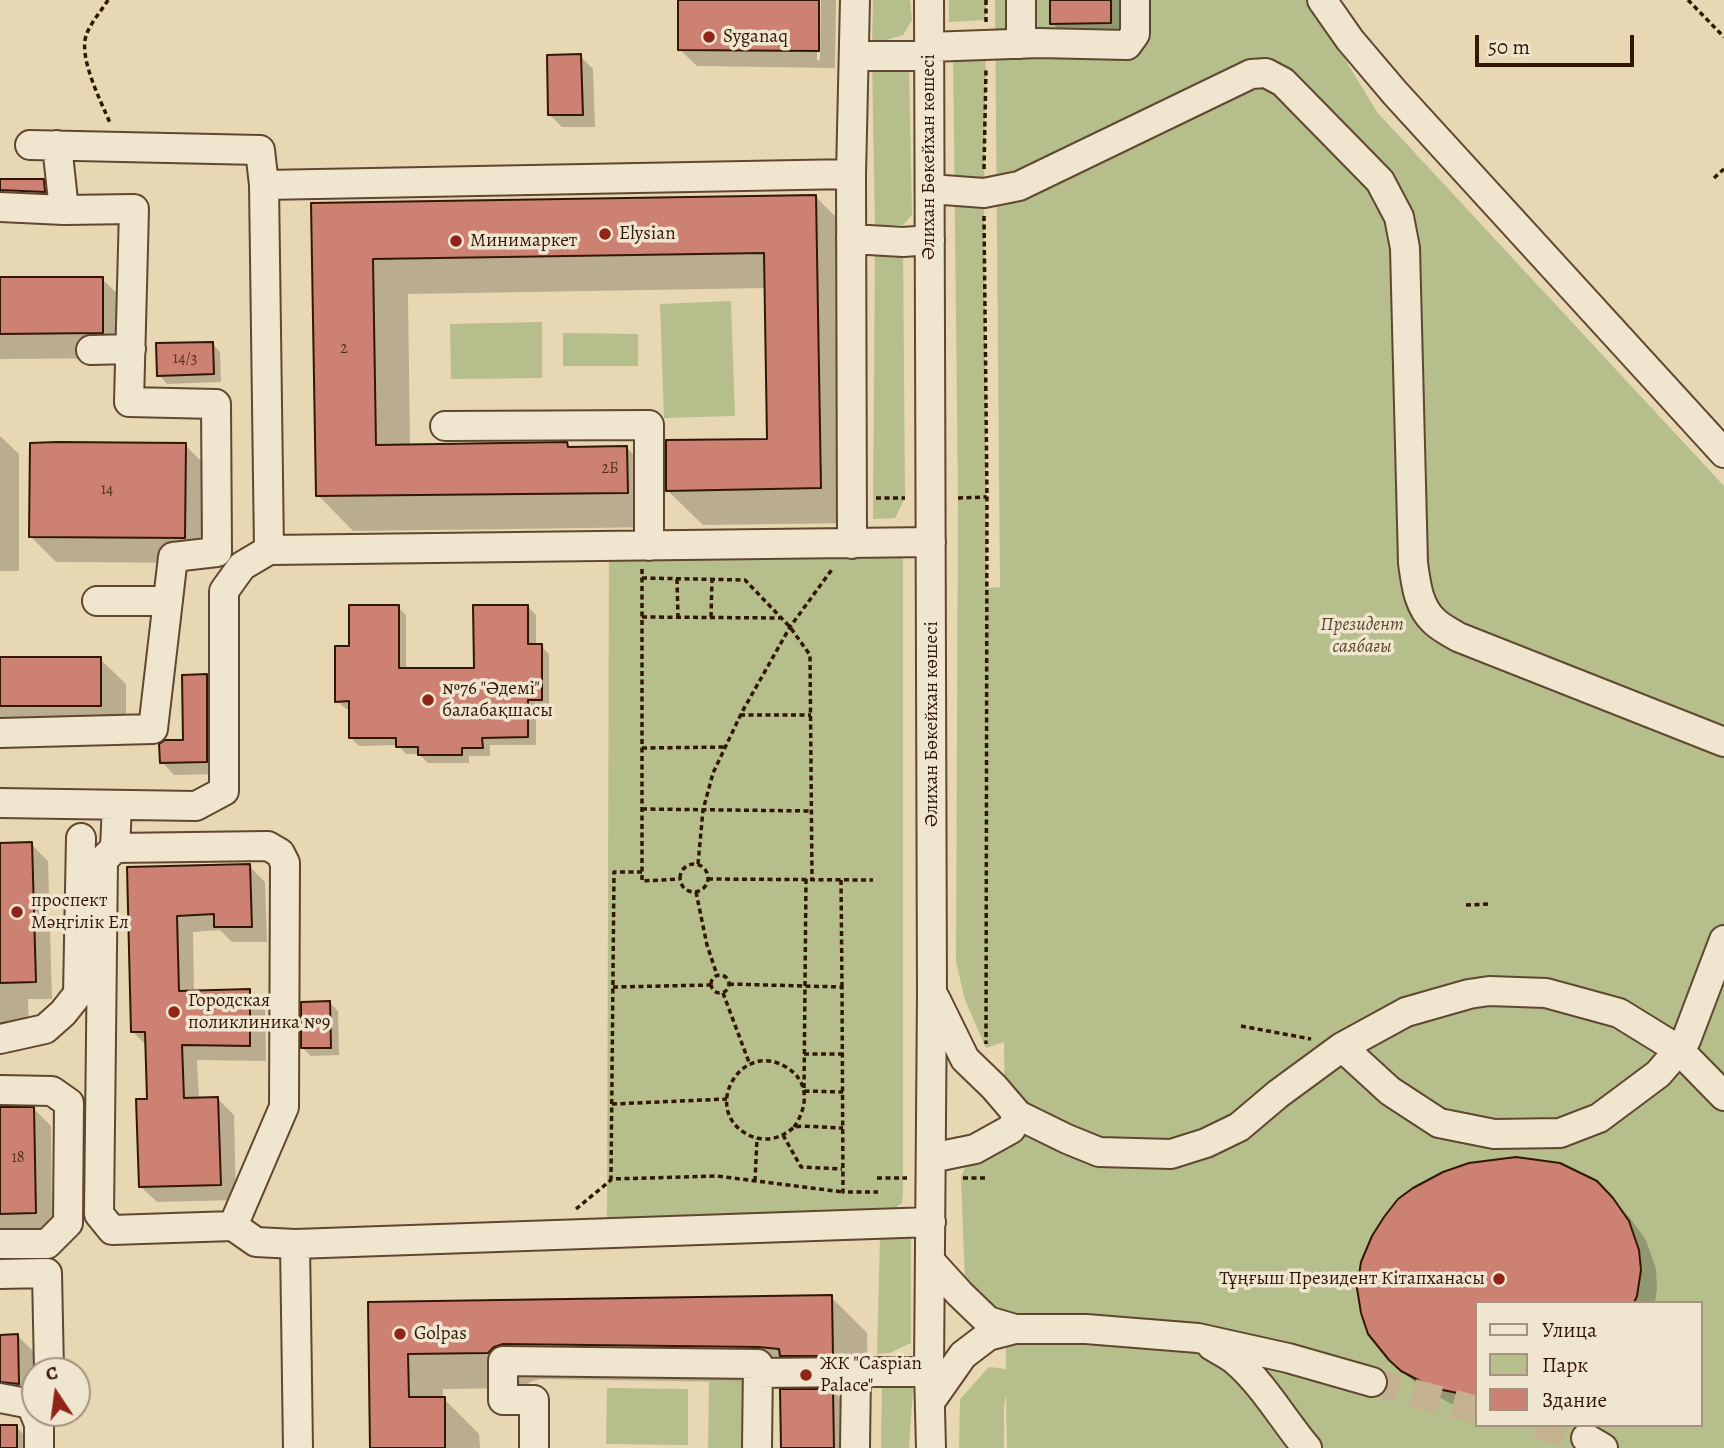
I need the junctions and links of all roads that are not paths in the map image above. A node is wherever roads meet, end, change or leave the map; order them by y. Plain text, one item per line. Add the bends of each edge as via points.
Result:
1 (855, 0) edge
2 (929, 0) edge
3 (1021, 0) edge
4 (1135, 0) edge
5 (1322, 0) edge
6 (1021, 44) junction
7 (929, 51) junction
8 (855, 56) junction
9 (851, 174) junction
10 (264, 185) junction
11 (930, 189) junction
12 (0, 207) edge
13 (64, 210) junction
14 (851, 239) junction
15 (930, 240) junction
16 (131, 349) junction
17 (91, 350) dead end
18 (444, 426) dead end
19 (1724, 453) edge
20 (931, 542) junction
21 (852, 544) junction
22 (646, 546) junction
23 (269, 550) junction
24 (97, 601) dead end
25 (168, 601) junction
26 (0, 733) edge
27 (1724, 742) edge
28 (0, 803) edge
29 (117, 805) junction
30 (81, 838) dead end
31 (115, 848) junction
32 (1724, 940) edge
33 (932, 993) junction
34 (0, 1039) edge
35 (1342, 1047) junction
36 (1679, 1050) junction
37 (0, 1090) edge
38 (1724, 1096) edge
39 (1018, 1115) junction
40 (931, 1158) junction
41 (930, 1222) junction
42 (233, 1226) junction
43 (0, 1244) edge
44 (295, 1244) junction
45 (930, 1261) junction
46 (0, 1274) edge
47 (1016, 1329) junction
48 (1198, 1338) junction
49 (50, 1357) edge
50 (856, 1372) junction
51 (929, 1372) junction
52 (758, 1373) junction
53 (1371, 1382) tunnel mouth
54 (0, 1398) edge
55 (930, 1402) junction
56 (39, 1448) edge
57 (298, 1448) edge
58 (534, 1448) edge
59 (757, 1448) edge
60 (855, 1448) edge
61 (930, 1448) edge
62 (1307, 1448) edge

1 - 8 street
2 - 7 street, Әлихан Бөкейхан көшесі
3 - 6 street
4 - 6 street via 1135,34 1127,45
5 - 19 street via 1395,93
6 - 7 street
7 - 8 street
7 - 11 street, Әлихан Бөкейхан көшесі
8 - 9 street
9 - 10 street
9 - 14 street
10 - 13 street via 260,150 44,145
10 - 23 street
11 - 15 street, Әлихан Бөкейхан көшесі
11 - 27 street via 984,193 1019,186 1251,74 1266,73 1283,82 1380,181 1399,217 1405,248 1413,563 1423,607 1434,622 1458,637
12 - 13 street
13 - 16 street via 134,209
14 - 15 street
14 - 21 street
15 - 20 street, Әлихан Бөкейхан көшесі
16 - 17 street
16 - 25 street via 130,402 216,404 217,552 173,557
18 - 22 street via 649,425
20 - 21 street
20 - 33 street, Әлихан Бөкейхан көшесі
21 - 22 street
22 - 23 street
23 - 29 street via 242,566 224,591 224,791 197,806
24 - 25 street
25 - 26 street via 153,729
28 - 29 street
29 - 31 street
30 - 34 street via 78,994 46,1030
31 - 42 street via 103,860 99,1214 112,1230
31 - 42 street via 268,846 281,853 285,863 284,1107
32 - 36 street
33 - 39 street via 965,1059
33 - 40 street, Әлихан Бөкейхан көшесі
35 - 36 street via 1406,1012 1469,994 1498,991 1546,993 1619,1013
35 - 36 street via 1390,1091 1439,1123 1494,1134 1560,1133 1599,1118 1658,1074
35 - 39 street via 1239,1127 1171,1154 1099,1152
36 - 38 street
37 - 43 street via 52,1091 69,1103 69,1116 68,1223 47,1244
39 - 40 street via 1011,1129 975,1149
40 - 41 street, Әлихан Бөкейхан көшесі
41 - 44 street
41 - 45 street, Әлихан Бөкейхан көшесі
42 - 44 street via 256,1242
44 - 57 street
45 - 47 street via 988,1321
45 - 51 street, Әлихан Бөкейхан көшесі
46 - 49 street via 47,1273
47 - 48 street
47 - 55 street via 988,1336 963,1355
48 - 53 street via 1288,1357
48 - 62 street via 1236,1361
50 - 51 street
50 - 52 street
50 - 60 street
51 - 55 street, Әлихан Бөкейхан көшесі
52 - 58 street via 758,1364 503,1361 503,1400 534,1400
52 - 59 street
54 - 56 street via 31,1404
55 - 61 street, Әлихан Бөкейхан көшесі

